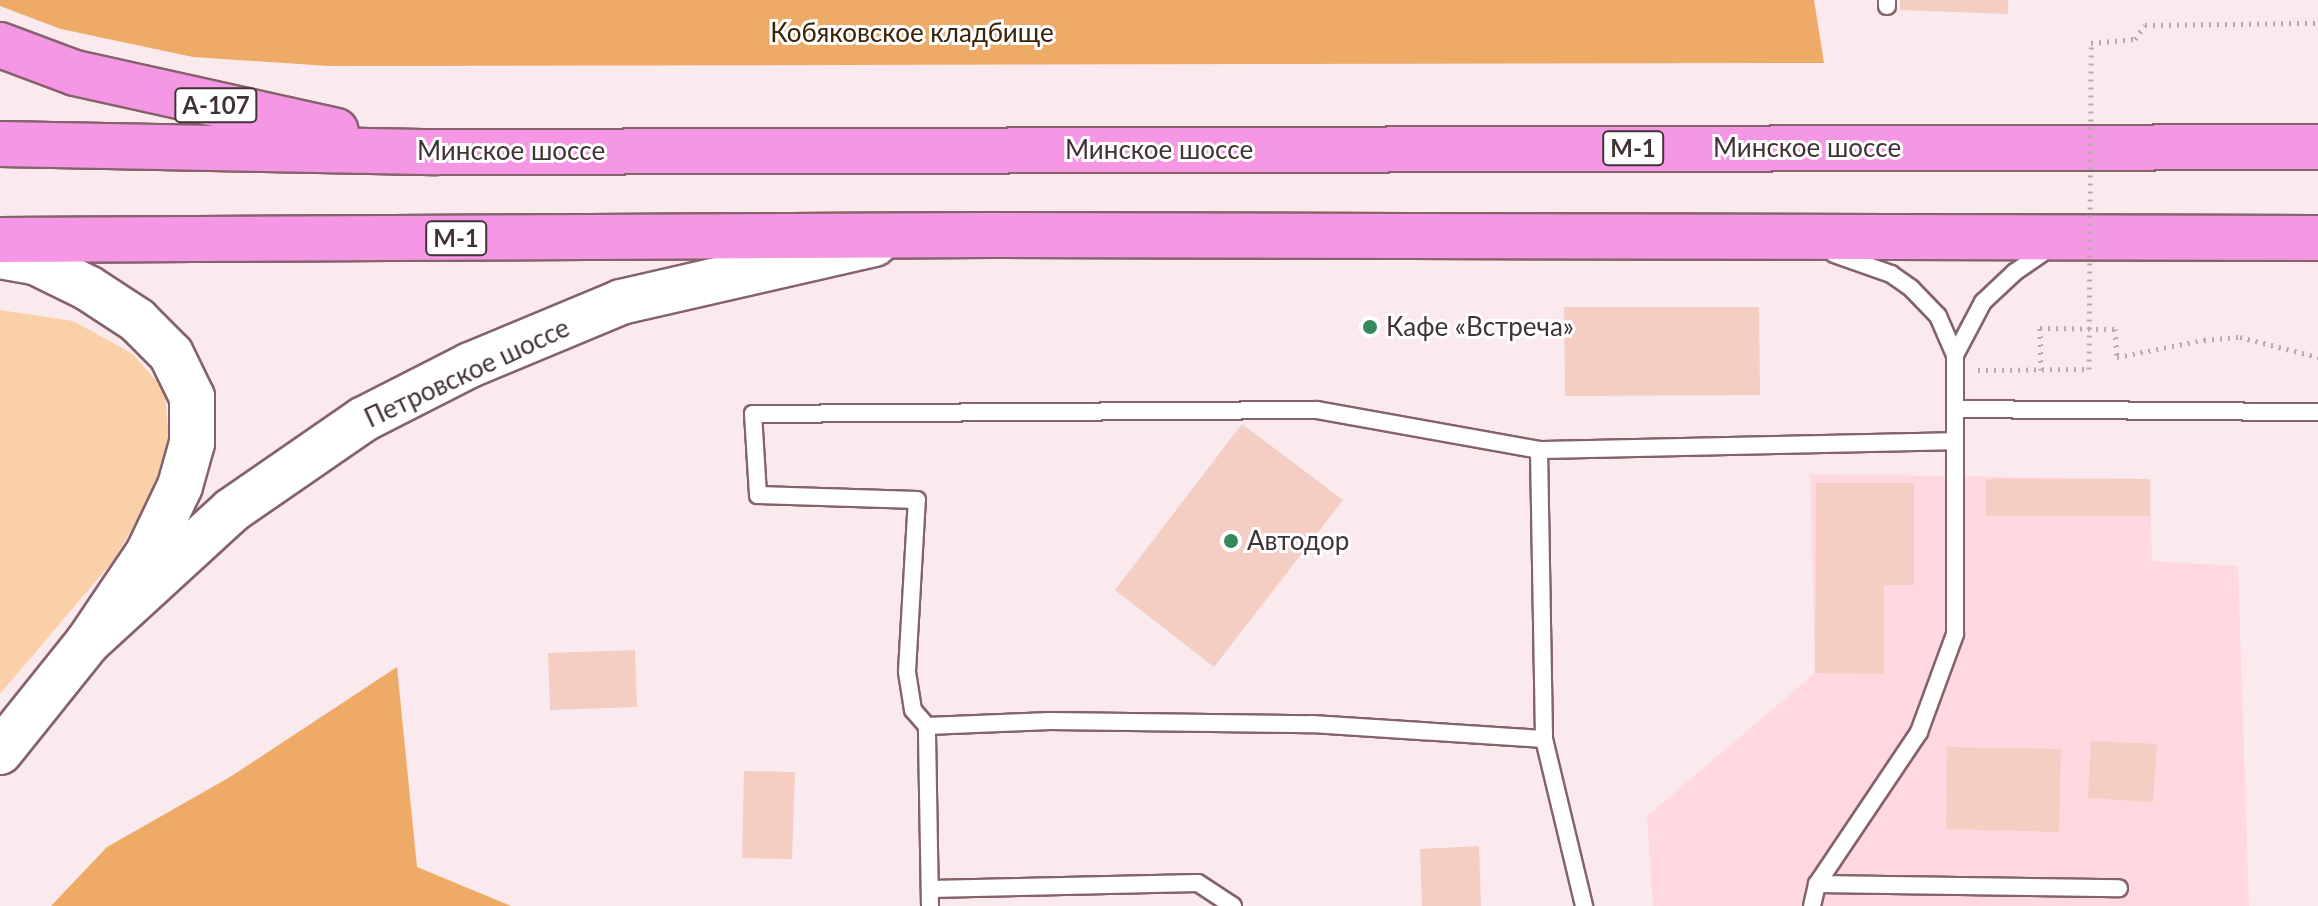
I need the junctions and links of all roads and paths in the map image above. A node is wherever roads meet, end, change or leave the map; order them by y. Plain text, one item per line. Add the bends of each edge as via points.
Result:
1 (2318, 23) edge
2 (0, 45) edge
3 (0, 144) edge
4 (2318, 147) edge
5 (436, 152) junction
6 (913, 236) junction
7 (1738, 237) junction
8 (2076, 238) junction
9 (2318, 238) edge
10 (0, 240) edge
11 (0, 256) edge
12 (2318, 357) edge
13 (1955, 362) junction
14 (2041, 370) junction
15 (1955, 409) junction
16 (2318, 412) edge
17 (1955, 441) junction
18 (1539, 450) junction
19 (88, 642) junction
20 (927, 726) junction
21 (1544, 739) junction
22 (0, 752) edge
23 (1817, 884) junction
24 (2119, 888) dead end
25 (930, 898) edge
26 (1233, 906) edge
27 (1584, 906) edge
28 (1812, 906) edge

1 - 14 path, bridge via 2145,25 2135,39 2091,43 2089,369
2 - 5 highway, А-107 via 75,73
3 - 5 highway, Минское шоссе / М-1
4 - 5 highway, Минское шоссе / М-1
6 - 7 highway, М-1
6 - 10 highway, М-1
6 - 19 main road, Петровское шоссе via 621,302 470,365 364,419 232,510
7 - 8 highway, М-1
7 - 13 lane via 1820,250 1891,274 1938,316
8 - 9 highway, М-1
8 - 13 lane via 2033,258 1995,289 1975,313
11 - 19 main road, Петровское шоссе via 35,262 137,320 171,354 192,397 192,443 180,486 148,553
12 - 14 path via 2240,337 2117,357 2115,329 2040,328
13 - 14 path
13 - 15 lane
15 - 16 lane
15 - 17 lane
17 - 18 lane
17 - 23 lane via 1955,634 1919,732
18 - 20 lane via 1317,410 753,414 758,495 917,500 907,671 913,710
18 - 21 lane
19 - 22 main road, Петровское шоссе
20 - 21 lane via 1050,721 1312,724
20 - 25 lane
21 - 27 lane
23 - 24 lane
23 - 28 lane
25 - 26 lane via 1198,883

